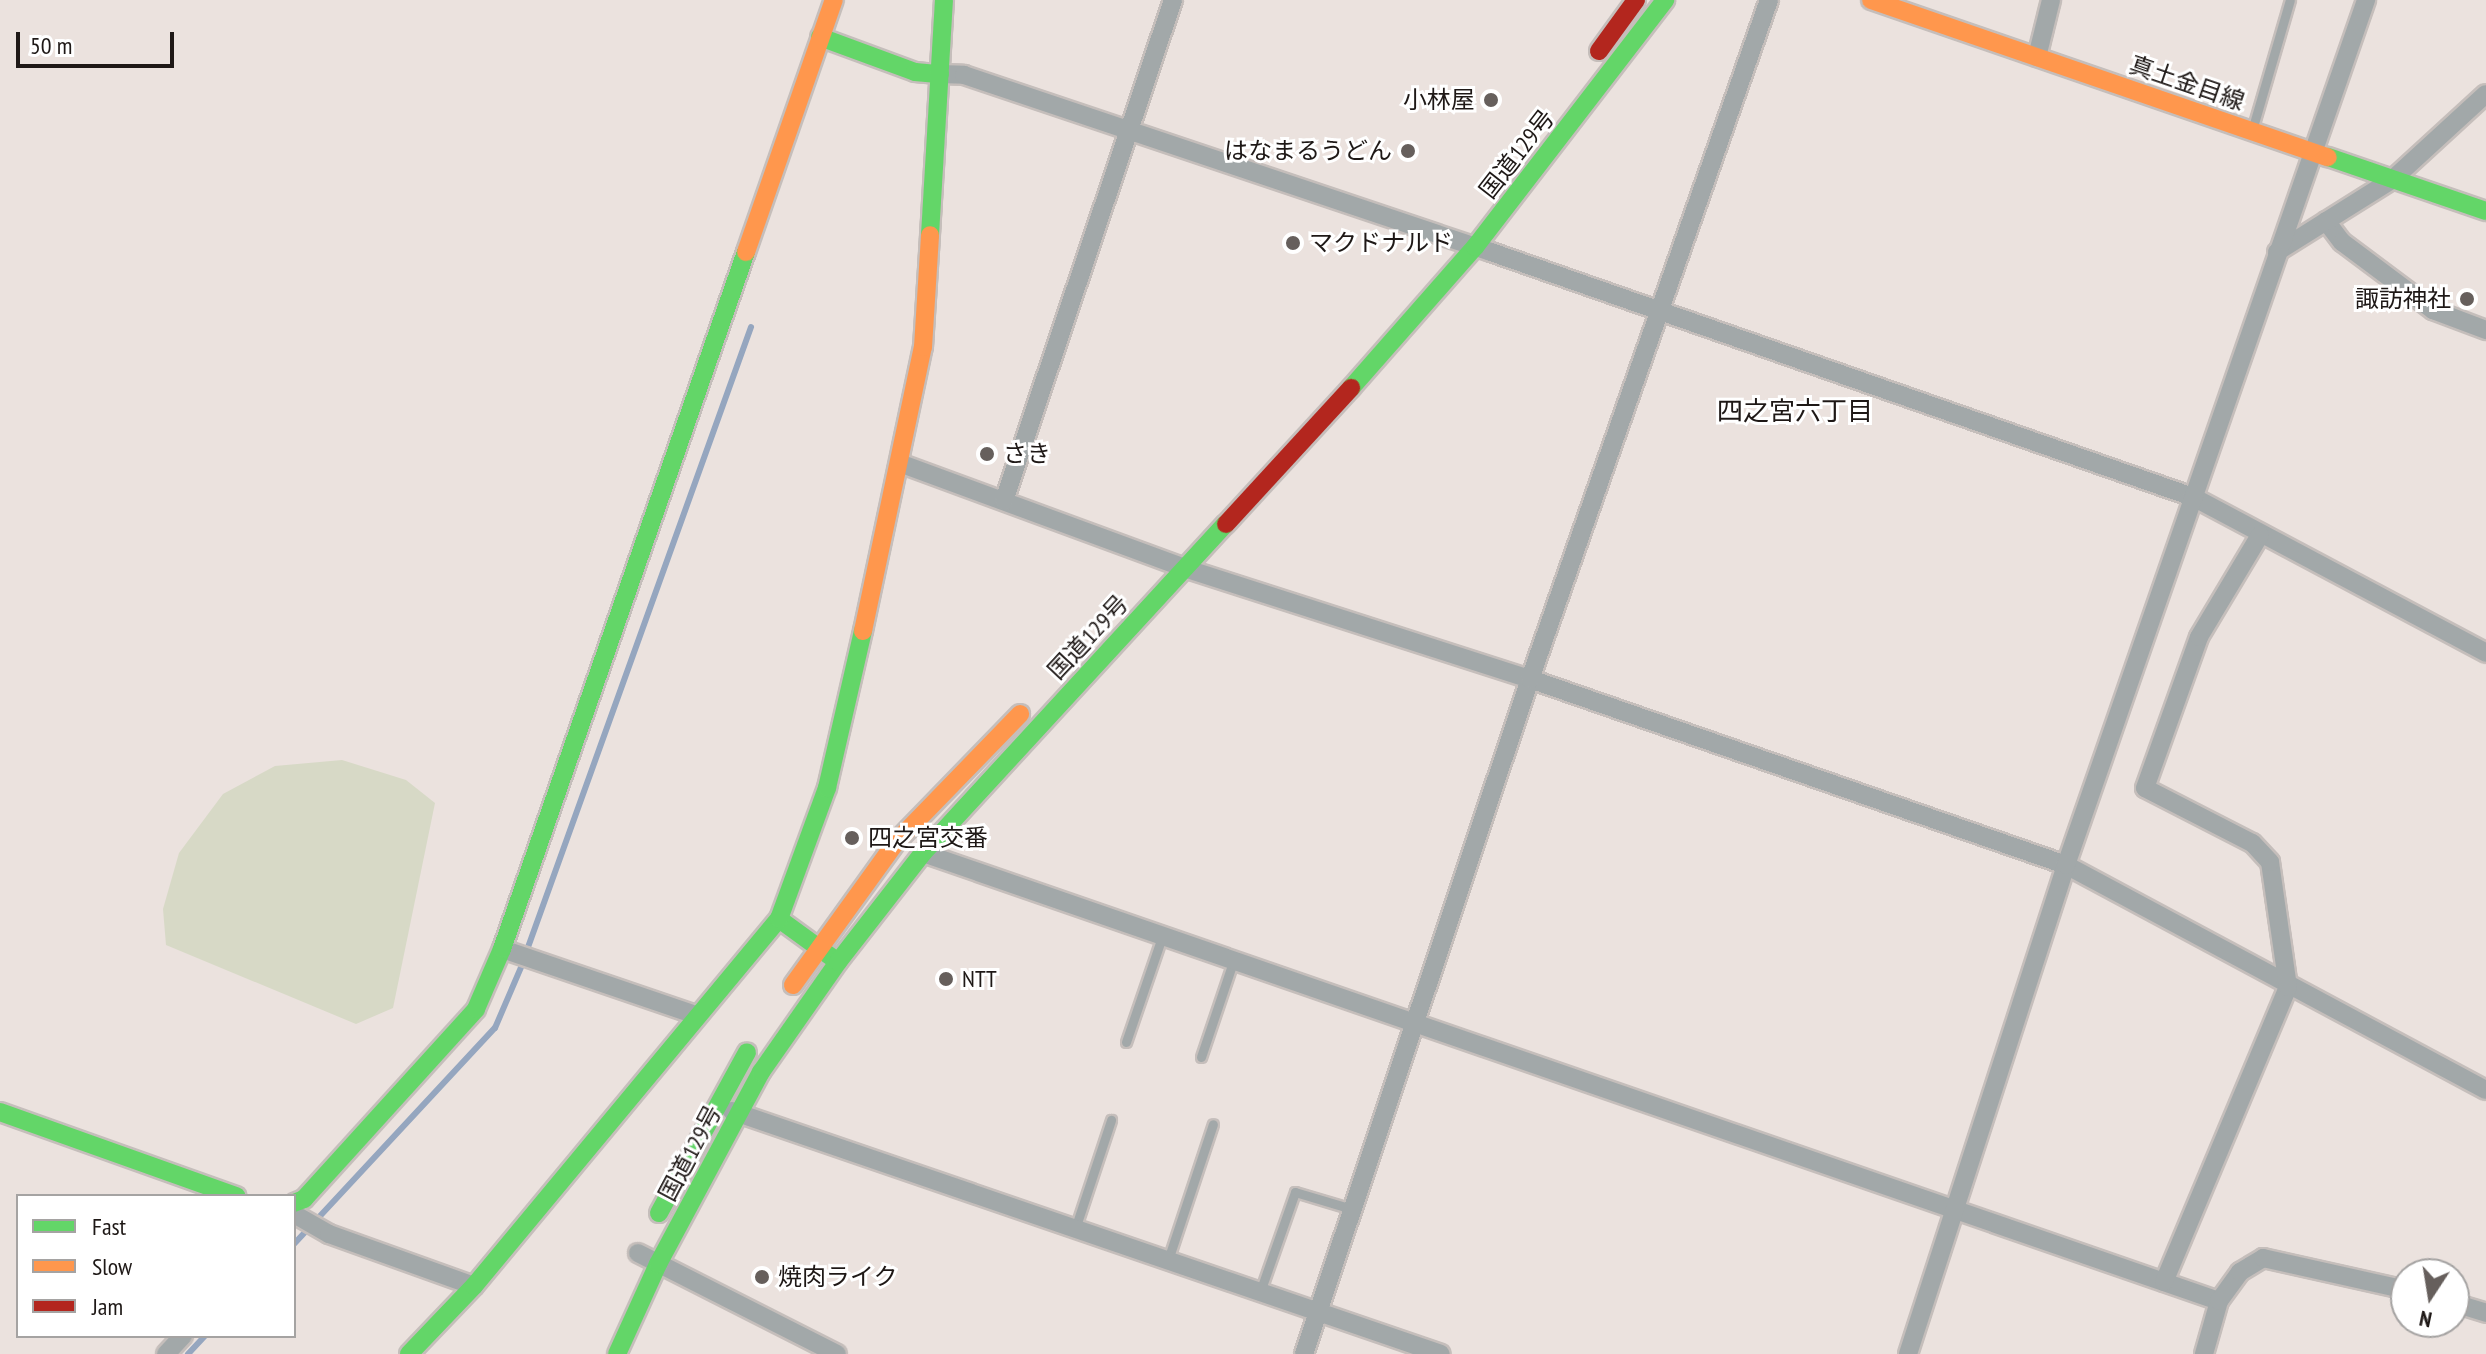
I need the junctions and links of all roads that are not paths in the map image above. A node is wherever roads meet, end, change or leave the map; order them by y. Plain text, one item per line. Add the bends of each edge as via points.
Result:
1 (834, 0) edge
2 (944, 0) edge
3 (1173, 0) edge
4 (1636, 0) edge
5 (1665, 0) edge
6 (1769, 0) edge
7 (1871, 0) edge
8 (2051, 0) edge
9 (2290, 0) edge
10 (2366, 0) edge
11 (820, 37) junction
12 (2037, 57) junction
13 (1583, 72) dead end
14 (940, 74) junction
15 (2486, 94) edge
16 (1128, 131) junction
17 (2252, 131) junction
18 (2311, 151) junction
19 (2392, 180) junction
20 (2486, 211) edge
21 (2326, 221) junction
22 (1475, 247) junction
23 (2277, 252) junction
24 (1658, 309) junction
25 (2486, 330) edge
26 (902, 464) junction
27 (2193, 497) junction
28 (1004, 501) junction
29 (2260, 535) junction
30 (1184, 568) junction
31 (2486, 653) edge
32 (1530, 679) junction
33 (1037, 696) dead end
34 (923, 853) junction
35 (2066, 865) junction
36 (779, 919) junction
37 (1162, 937) junction
38 (818, 948) junction
39 (502, 949) junction
40 (838, 962) junction
41 (1233, 962) junction
42 (2288, 987) junction
43 (785, 997) dead end
44 (696, 1015) junction
45 (1415, 1025) junction
46 (759, 1034) dead end
47 (1126, 1042) dead end
48 (1201, 1057) dead end
49 (2486, 1090) edge
50 (715, 1106) junction
51 (0, 1112) edge
52 (738, 1114) junction
53 (1111, 1120) dead end
54 (1213, 1124) dead end
55 (230, 1194) edge
56 (296, 1201) edge
57 (1352, 1209) junction
58 (1957, 1209) junction
59 (298, 1218) edge
60 (1075, 1229) junction
61 (641, 1246) joint
62 (1168, 1260) junction
63 (658, 1264) junction
64 (2164, 1282) junction
65 (474, 1286) junction
66 (2390, 1286) edge
67 (1260, 1292) junction
68 (2219, 1301) junction
69 (1317, 1312) junction
70 (181, 1338) edge
71 (166, 1354) edge
72 (409, 1354) edge
73 (617, 1354) edge
74 (837, 1354) edge
75 (1304, 1354) edge
76 (1441, 1354) edge
77 (1908, 1354) edge
78 (2204, 1354) edge

1 - 11 main road
2 - 14 main road
3 - 16 street
4 - 13 main road
5 - 22 main road, 国道129号
6 - 24 street
7 - 12 main road, 真土金目線
8 - 12 street
9 - 17 lane
10 - 18 street
11 - 14 main road via 915,72
11 - 39 main road
12 - 17 main road, 真土金目線
14 - 16 street via 964,75
14 - 26 main road via 923,347
15 - 19 street
16 - 22 street
16 - 28 street
17 - 18 main road, 真土金目線
18 - 19 main road, 真土金目線
18 - 23 street
19 - 20 main road, 真土金目線
19 - 21 street
21 - 23 street
21 - 25 street via 2342,242 2433,310
22 - 24 street
22 - 30 main road, 国道129号
23 - 27 street
24 - 27 street
24 - 32 street
26 - 28 street
26 - 36 main road via 827,788
27 - 29 street
27 - 35 street
28 - 30 street
29 - 31 street
29 - 42 street via 2199,637 2145,788 2252,843 2270,862
30 - 32 street
30 - 34 main road, 国道129号
32 - 35 street
32 - 45 street
33 - 38 main road, 国道129号 via 897,841
34 - 37 street
34 - 40 main road, 国道129号
35 - 42 street
35 - 58 street
36 - 38 main road
36 - 44 main road
37 - 41 street
37 - 47 lane
38 - 40 main road
38 - 43 main road, 国道129号
39 - 44 street
39 - 56 main road via 476,1009 442,1051
40 - 52 main road, 国道129号
41 - 45 street
41 - 48 lane
42 - 49 street
42 - 64 street
44 - 65 main road
45 - 57 street
45 - 58 street
46 - 50 main road, 国道129号
50 - 52 street
50 - 61 main road, 国道129号
51 - 55 main road
52 - 60 street
52 - 63 main road, 国道129号
53 - 60 lane
54 - 62 lane
57 - 67 lane via 1295,1192
57 - 69 street
58 - 64 street
58 - 77 street
59 - 65 street
60 - 62 street
61 - 63 street
62 - 67 street
63 - 73 main road, 国道129号
63 - 74 street
64 - 68 street
65 - 72 main road
66 - 68 street via 2263,1258 2240,1272
67 - 69 street
68 - 78 street
69 - 75 street
69 - 76 street
70 - 71 street

